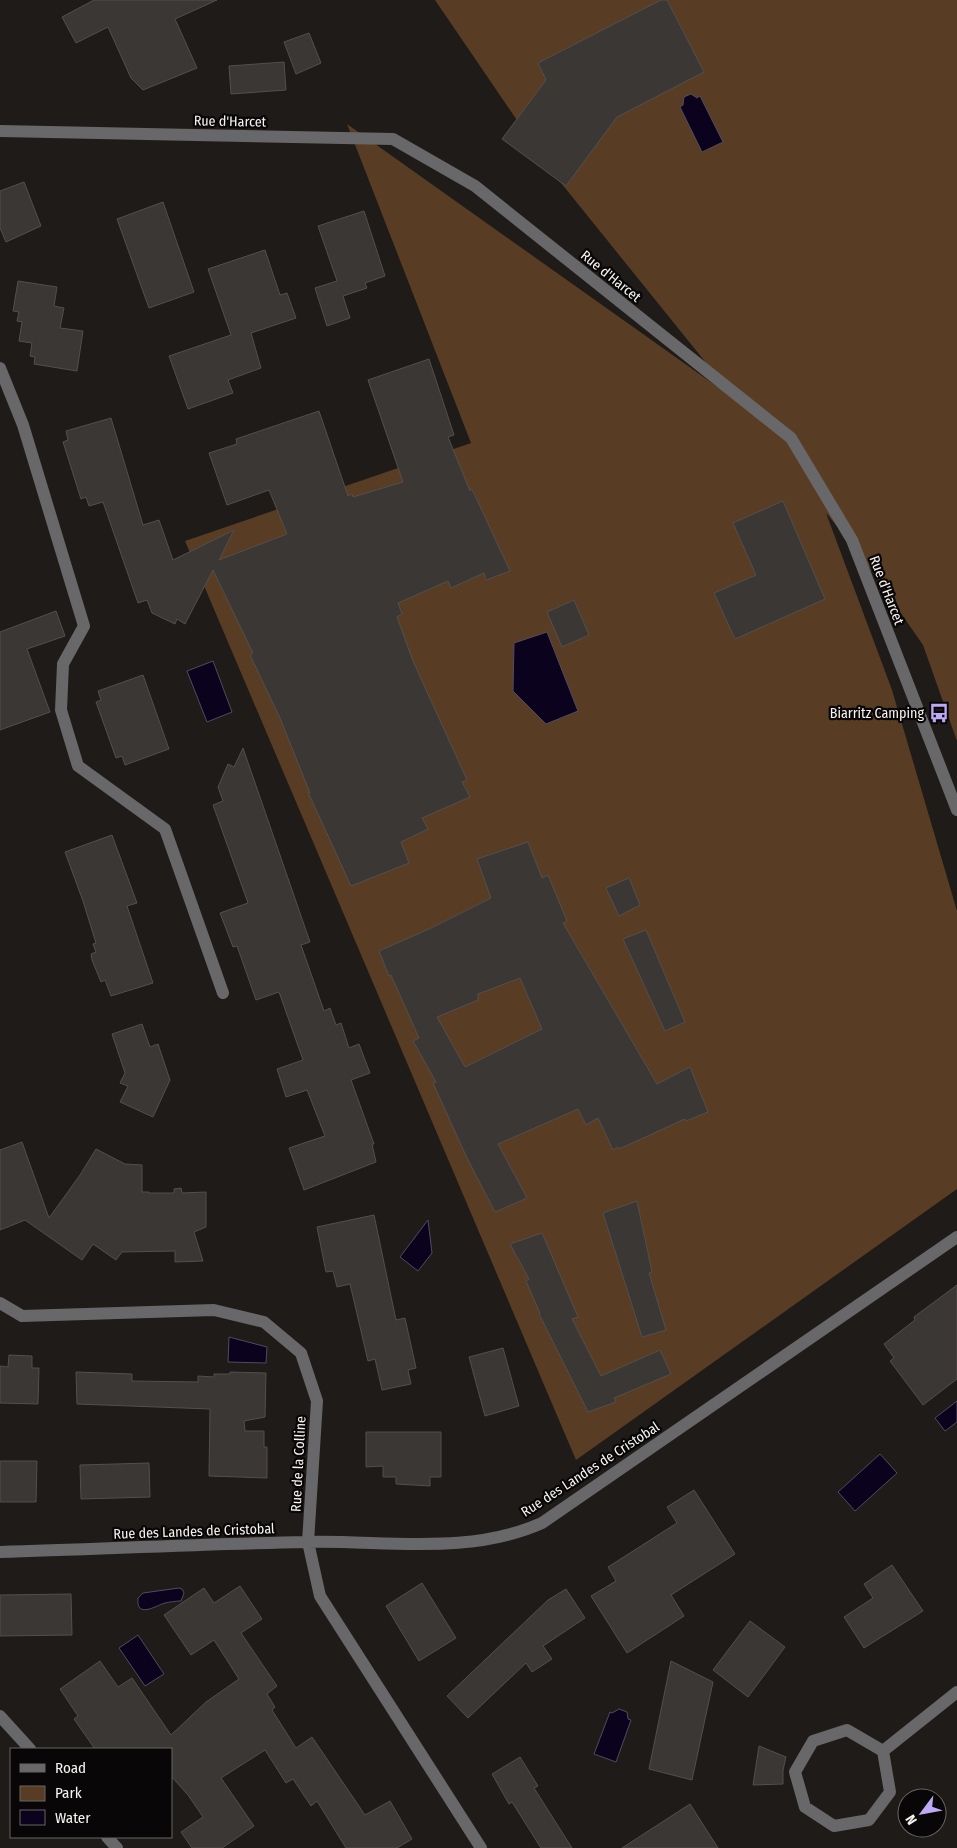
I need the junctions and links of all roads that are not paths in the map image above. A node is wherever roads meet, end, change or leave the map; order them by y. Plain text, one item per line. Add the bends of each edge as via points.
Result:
1 (0, 131) edge
2 (0, 368) edge
3 (957, 810) edge
4 (223, 993) dead end
5 (957, 1237) edge
6 (0, 1303) edge
7 (308, 1542) junction
8 (0, 1552) edge
9 (957, 1692) edge
10 (0, 1716) edge
11 (29, 1748) edge
12 (883, 1751) junction
13 (108, 1838) edge
14 (117, 1848) edge
15 (481, 1848) edge

1 - 3 street, Rue d'Harcet via 393,139 475,186 791,438 852,540
2 - 4 street via 23,425 84,626 63,664 61,710 78,766 165,829
5 - 7 street, Rue des Landes de Cristobal via 542,1523 519,1533 458,1544
6 - 7 street, Rue de la Colline via 22,1316 214,1310 264,1322 301,1353 316,1401
7 - 8 street, Rue des Landes de Cristobal
7 - 15 street, Rue de la Colline via 320,1596
9 - 12 street
10 - 11 street
12 - 12 street via 847,1730 813,1741 796,1772 804,1807 834,1826 868,1820 890,1792
13 - 14 street

